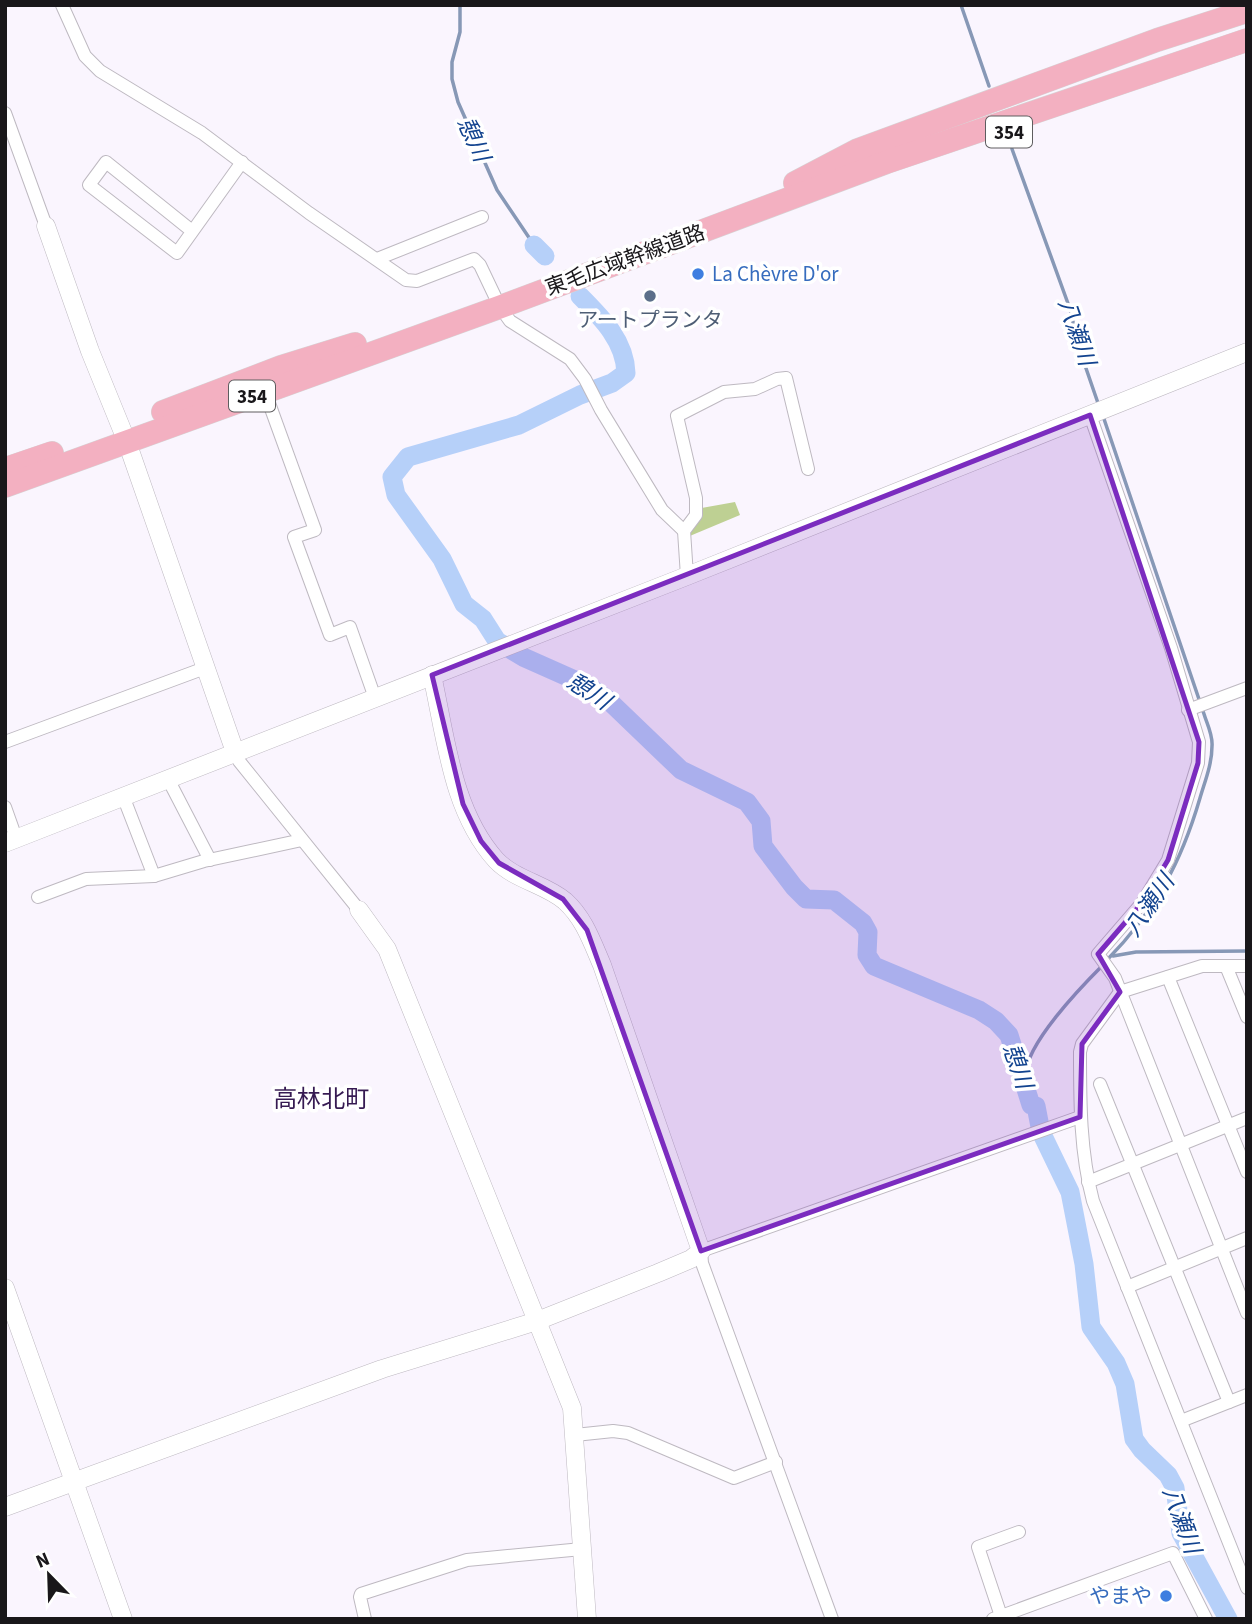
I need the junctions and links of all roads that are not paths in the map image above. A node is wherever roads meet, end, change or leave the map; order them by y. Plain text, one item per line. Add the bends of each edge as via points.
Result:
1 (62, 5) edge
2 (1247, 11) edge
3 (1247, 25) edge
4 (1247, 40) edge
5 (1247, 55) edge
6 (5, 113) edge
7 (242, 162) junction
8 (795, 183) junction
9 (770, 206) junction
10 (482, 217) dead end
11 (46, 226) joint
12 (192, 231) junction
13 (377, 259) junction
14 (497, 302) junction
15 (1247, 352) edge
16 (265, 392) junction
17 (1098, 412) junction
18 (124, 435) junction
19 (5, 469) edge
20 (808, 469) dead end
21 (5, 486) edge
22 (684, 531) junction
23 (687, 576) junction
24 (205, 668) junction
25 (432, 675) junction
26 (1247, 688) edge
27 (375, 698) junction
28 (1190, 709) junction
29 (5, 742) edge
30 (234, 752) junction
31 (167, 779) junction
32 (123, 796) junction
33 (5, 807) edge
34 (302, 840) junction
35 (11, 841) edge
36 (210, 860) junction
37 (154, 876) junction
38 (38, 897) dead end
39 (359, 910) joint
40 (1226, 966) junction
41 (1247, 966) edge
42 (1168, 977) junction
43 (1120, 992) junction
44 (1247, 1017) edge
45 (1100, 1084) dead end
46 (1080, 1117) junction
47 (1247, 1118) edge
48 (1228, 1126) junction
49 (1180, 1145) junction
50 (1133, 1164) junction
51 (1247, 1172) edge
52 (1088, 1182) junction
53 (1247, 1238) edge
54 (1221, 1249) junction
55 (701, 1251) junction
56 (1175, 1268) junction
57 (1127, 1287) junction
58 (5, 1288) edge
59 (1247, 1313) edge
60 (537, 1321) junction
61 (1247, 1395) edge
62 (1229, 1402) junction
63 (1181, 1422) junction
64 (575, 1435) junction
65 (776, 1462) junction
66 (75, 1482) junction
67 (5, 1507) edge
68 (1019, 1532) dead end
69 (582, 1549) junction
70 (1245, 1580) edge
71 (999, 1618) edge
72 (122, 1619) edge
73 (365, 1619) edge
74 (587, 1619) edge
75 (832, 1619) edge
76 (1206, 1619) edge

1 - 7 street via 85,57 100,71 158,104
2 - 8 highway, 354 via 859,150
3 - 8 highway, 東毛広域幹線道路 / 354
4 - 9 highway, 東毛広域幹線道路 / 354 via 986,126
5 - 9 highway, 354 via 867,180
6 - 11 street
7 - 12 street
7 - 13 street
8 - 14 highway, 東毛広域幹線道路 / 354
9 - 14 highway, 東毛広域幹線道路 / 354
10 - 13 street
11 - 18 street
12 - 12 street via 177,253 89,185 106,162
13 - 14 street via 407,280 417,281 474,259
14 - 16 highway, 東毛広域幹線道路 / 354
14 - 18 highway, 東毛広域幹線道路 / 354 via 281,368
14 - 22 street via 510,321 570,359 662,510
15 - 17 street
16 - 18 highway, 東毛広域幹線道路 / 354
16 - 27 street via 315,530 294,537 330,635 350,628
17 - 23 street
17 - 28 street
18 - 19 highway, 東毛広域幹線道路 / 354
18 - 21 highway, 東毛広域幹線道路 / 354
18 - 24 street
20 - 22 street via 786,378 755,390 724,391 677,416 696,498 696,515
22 - 23 street
23 - 25 street
24 - 29 street
24 - 30 street
25 - 27 street
25 - 55 street via 455,780 470,823 499,863 563,899 587,930
26 - 28 street
27 - 30 street
28 - 43 street via 1199,742 1198,762 1178,834 1142,903 1098,954
30 - 31 street
30 - 34 street
31 - 32 street
31 - 36 street
32 - 35 street
32 - 37 street
33 - 35 street
34 - 36 street
34 - 39 street
36 - 37 street
37 - 38 street via 86,879
39 - 60 street via 387,949
40 - 41 street
40 - 42 street
40 - 44 street
42 - 43 street
42 - 48 street
43 - 46 street via 1082,1044
43 - 49 street
45 - 50 street
46 - 52 street
46 - 55 street
47 - 48 street
48 - 49 street
48 - 51 street
49 - 50 street
49 - 54 street
50 - 52 street
50 - 56 street
52 - 57 street
53 - 54 street
54 - 56 street
54 - 59 street
55 - 60 street
55 - 65 street
56 - 57 street
56 - 62 street
57 - 63 street
58 - 66 street
60 - 64 street via 569,1399
60 - 66 street via 382,1369
61 - 62 street
62 - 63 street
63 - 70 street
64 - 65 street via 628,1433 734,1478
64 - 69 street
65 - 75 street
66 - 67 street
66 - 72 street
68 - 71 street via 978,1547
69 - 73 street via 467,1560 436,1569 361,1594
69 - 74 street
71 - 76 street via 1173,1553

